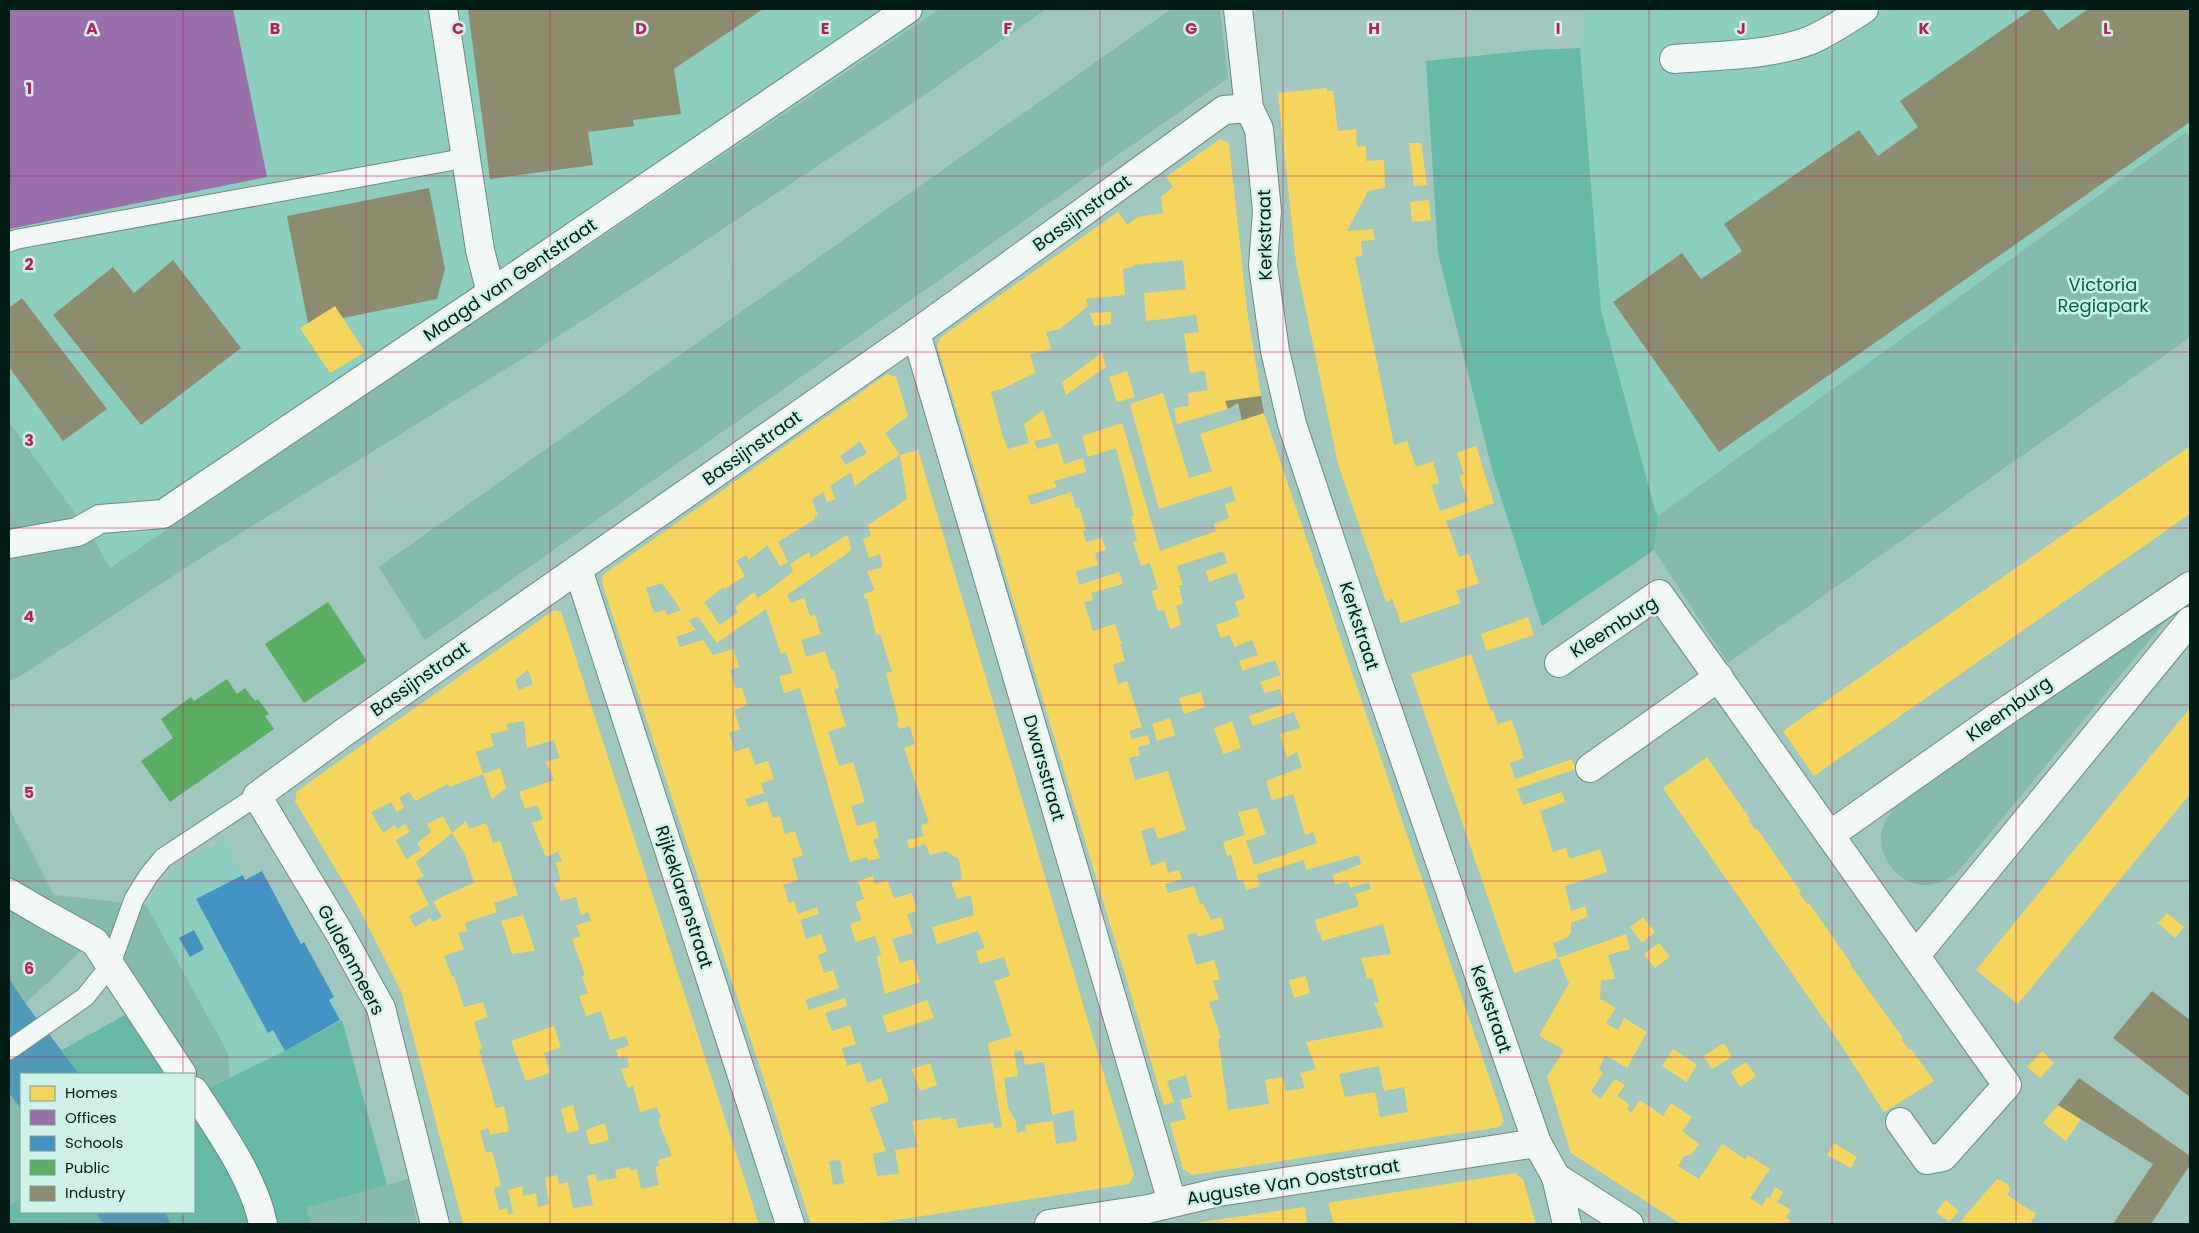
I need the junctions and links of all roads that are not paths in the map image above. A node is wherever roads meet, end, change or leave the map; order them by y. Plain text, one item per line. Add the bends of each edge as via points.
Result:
1 (442, 9) edge
2 (908, 9) edge
3 (1238, 9) edge
4 (1864, 9) edge
5 (1674, 59) dead end
6 (1250, 108) junction
7 (466, 158) junction
8 (9, 242) edge
9 (491, 293) junction
10 (916, 333) junction
11 (9, 544) edge
12 (578, 569) junction
13 (2190, 586) edge
14 (2190, 622) edge
15 (1559, 663) dead end
16 (1719, 678) junction
17 (1590, 768) dead end
18 (257, 796) junction
19 (1830, 834) junction
20 (9, 893) edge
21 (1916, 955) junction
22 (110, 966) junction
23 (9, 1050) edge
24 (181, 1073) edge
25 (195, 1094) edge
26 (1900, 1122) dead end
27 (1537, 1143) junction
28 (1556, 1177) junction
29 (1172, 1202) junction
30 (263, 1224) edge
31 (435, 1224) edge
32 (790, 1224) edge
33 (1049, 1224) edge
34 (1567, 1224) edge
35 (1629, 1224) edge

1 - 7 street
2 - 9 street, Maagd van Gentstraat
3 - 6 street, Kerkstraat
4 - 5 street via 1810,40 1793,45
6 - 10 street, Bassijnstraat via 1224,110
6 - 27 street, Kerkstraat via 1260,129 1267,211 1263,266 1274,351 1292,424
7 - 8 lane
7 - 9 street via 480,250
9 - 11 street, Maagd van Gentstraat via 163,514 100,520 78,532
10 - 12 street, Bassijnstraat
10 - 29 street, Dwarsstraat
12 - 18 street, Bassijnstraat via 346,730
12 - 32 street, Rijkeklarenstraat
13 - 19 street, Kleemburg
14 - 21 street
15 - 16 street, Kleemburg via 1659,594
16 - 17 street
16 - 19 street, Kleemburg
18 - 22 lane via 163,858 149,874 134,899
18 - 31 street, Guldenmeers via 381,1008
19 - 21 street, Kleemburg
20 - 22 street via 95,942
21 - 26 street, Kleemburg via 2007,1085 1943,1157 1927,1160
22 - 23 lane via 85,997
22 - 24 street
25 - 30 street via 248,1181
27 - 28 street, Kerkstraat
27 - 29 street, Auguste Van Ooststraat
28 - 34 street, Kerkstraat
28 - 35 street
29 - 33 street, Auguste Van Ooststraat via 1148,1209

